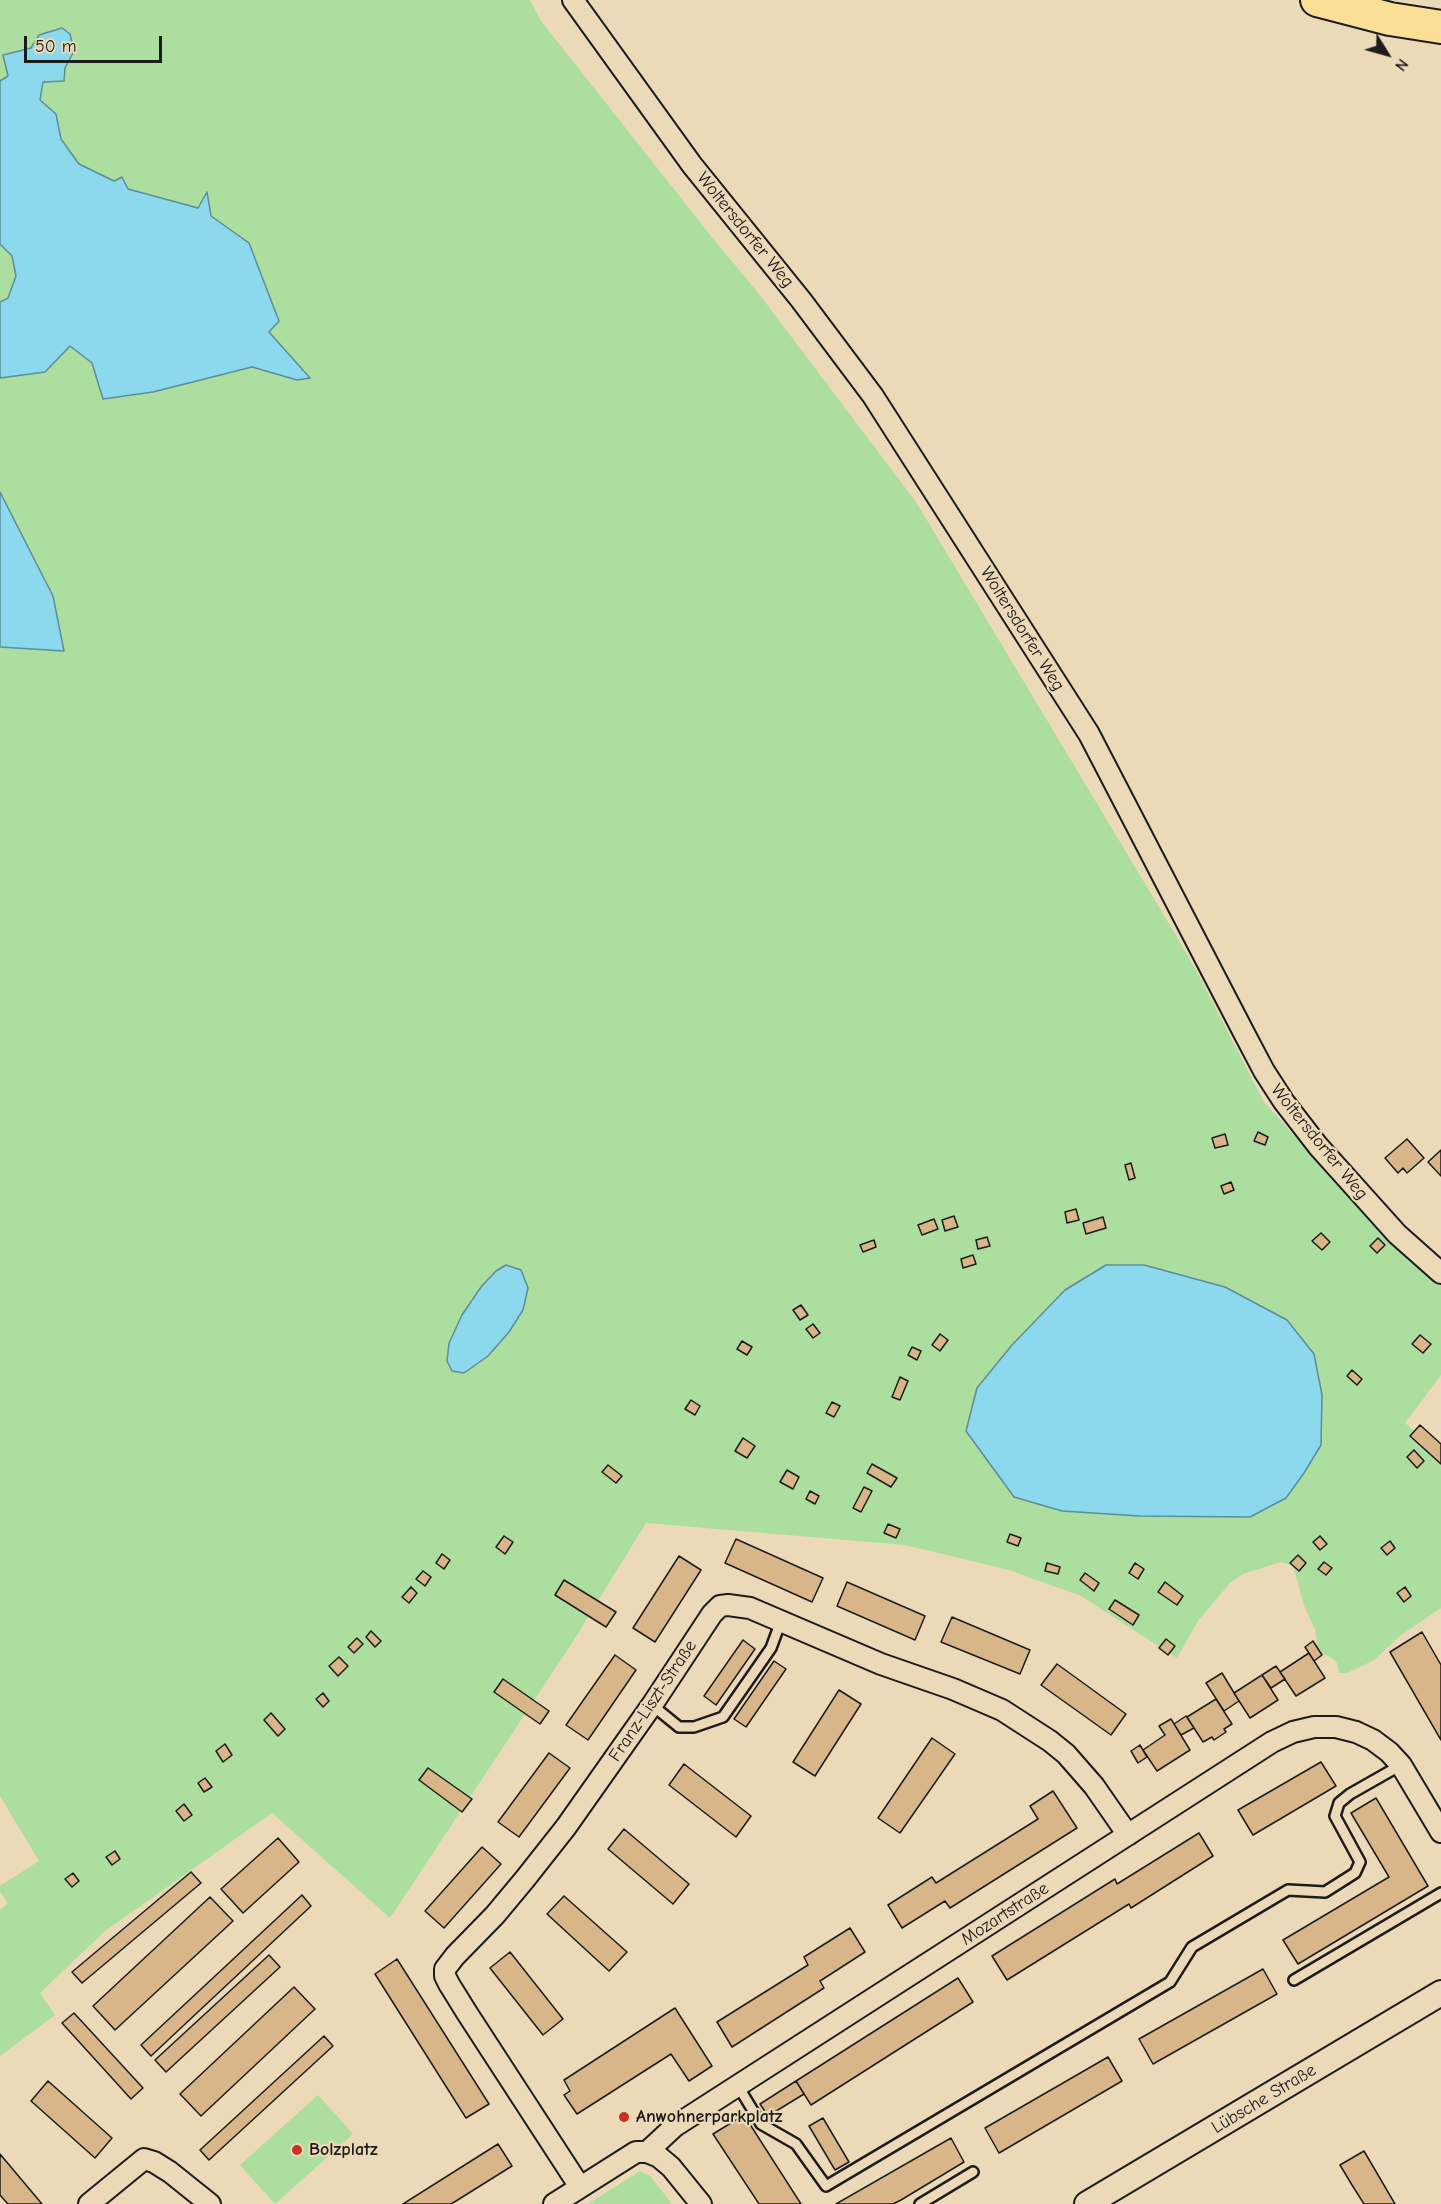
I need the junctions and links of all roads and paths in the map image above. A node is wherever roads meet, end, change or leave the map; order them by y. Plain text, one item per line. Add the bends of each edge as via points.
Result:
1 (573, 0) edge
2 (1317, 0) edge
3 (1441, 27) edge
4 (1441, 1273) edge
5 (781, 1621) junction
6 (652, 1705) junction
7 (1401, 1765) junction
8 (1441, 1832) edge
9 (1128, 1835) junction
10 (1441, 1893) edge
11 (1294, 1980) dead end
12 (1441, 1993) edge
13 (738, 2086) junction
14 (647, 2152) junction
15 (973, 2172) dead end
16 (580, 2187) junction
17 (89, 2204) edge
18 (210, 2204) edge
19 (554, 2204) edge
20 (701, 2204) edge
21 (920, 2204) edge
22 (1087, 2204) edge

1 - 4 street, Woltersdorfer Weg via 692,165 873,396 1089,734 1264,1071 1284,1102 1396,1234
2 - 3 highway via 1390,19
5 - 6 street, Franz-Liszt-Straße via 750,1608 720,1606
5 - 6 lane via 771,1648 723,1717 694,1727 679,1726
5 - 9 street, Franz-Liszt-Straße via 974,1698 1018,1720 1079,1768
6 - 16 street, Franz-Liszt-Straße via 553,1844 445,1969 449,1984
7 - 8 street, Mozartstraße
7 - 9 street, Mozartstraße via 1373,1740 1356,1732 1336,1727 1293,1732
7 - 13 lane via 1339,1803 1335,1816 1360,1862 1355,1873 1325,1892 1288,1890 1201,1941 1192,1947 1170,1982 826,2186 796,2144 761,2124
9 - 13 street, Mozartstraße
10 - 11 lane
12 - 22 street, Lübsche Straße
13 - 14 street, Mozartstraße via 675,2126
14 - 16 street, Mozartstraße via 636,2152
14 - 20 street via 671,2167
15 - 21 lane
16 - 19 street, Mozartstraße
17 - 18 street via 144,2160 170,2172

